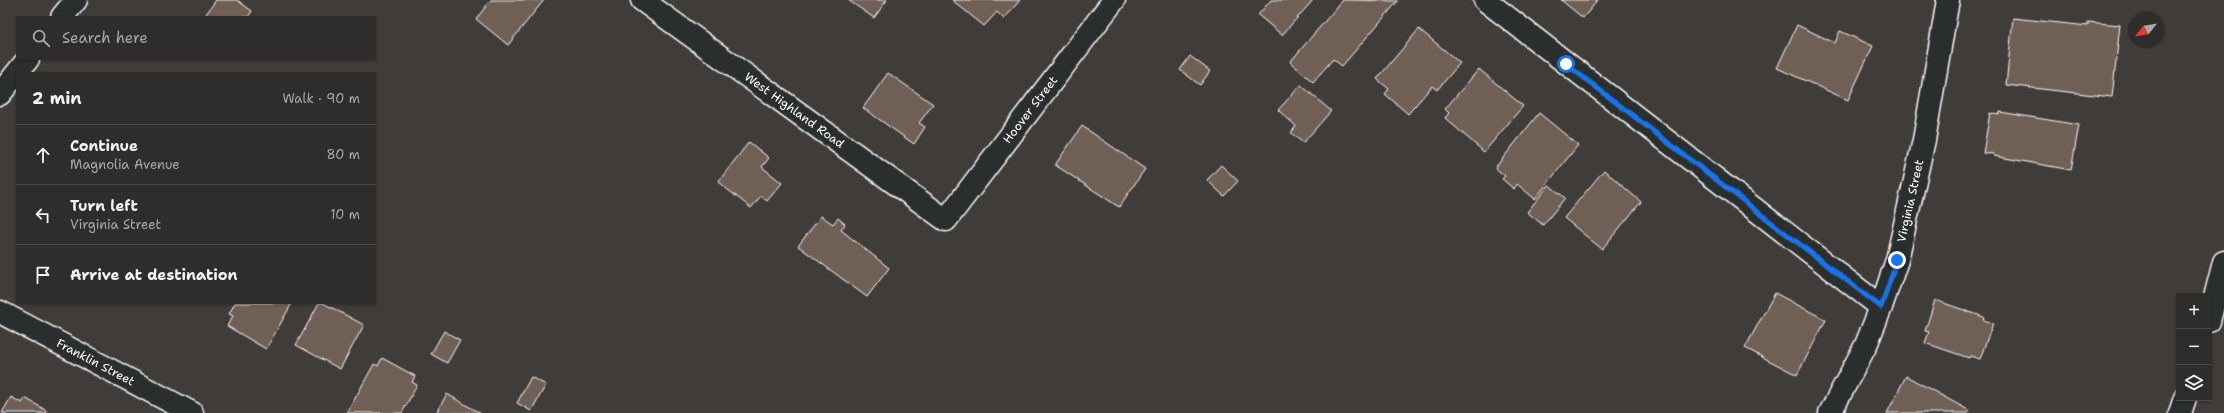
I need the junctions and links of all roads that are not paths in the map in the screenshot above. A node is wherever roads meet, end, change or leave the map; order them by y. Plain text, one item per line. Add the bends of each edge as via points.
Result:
1 (76, 0) edge
2 (642, 0) edge
3 (1114, 0) edge
4 (1485, 0) edge
5 (1948, 0) edge
6 (63, 16) edge
7 (27, 60) edge
8 (18, 72) edge
9 (16, 74) edge
10 (0, 94) edge
11 (946, 220) joint
12 (2224, 262) edge
13 (1881, 307) junction
14 (2212, 309) edge
15 (0, 312) edge
16 (2184, 401) edge
17 (192, 413) edge
18 (1830, 413) edge
19 (2180, 413) edge

1 - 6 main road
2 - 11 main road, West Highland Road
3 - 11 main road, Hoover Street
4 - 13 main road
5 - 13 main road, Virginia Street via 1924,140 1897,260
7 - 8 main road
9 - 10 main road
12 - 14 main road
13 - 18 main road, Virginia Street via 1866,345
15 - 17 main road, Franklin Street
16 - 19 main road

